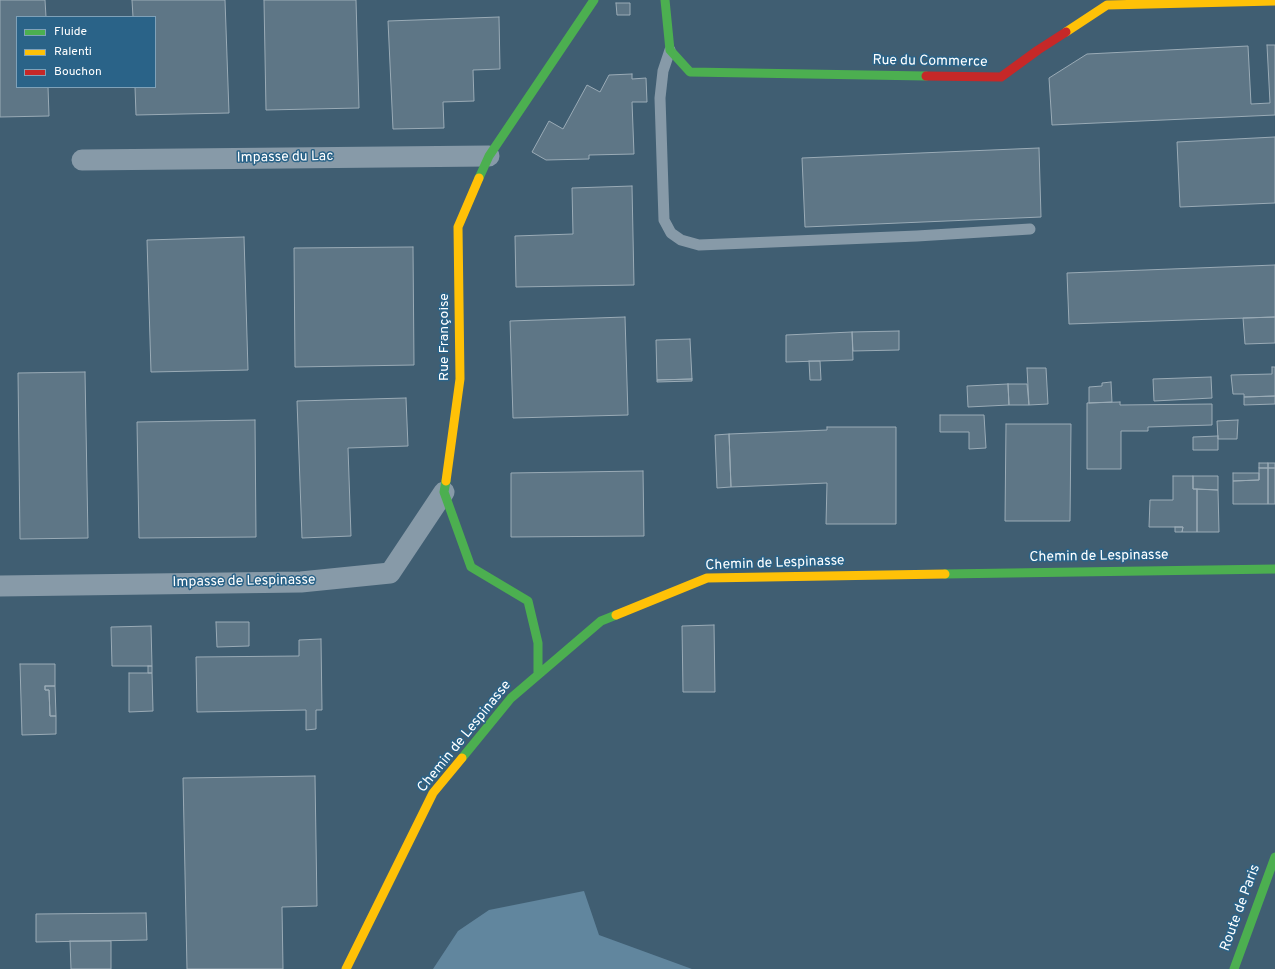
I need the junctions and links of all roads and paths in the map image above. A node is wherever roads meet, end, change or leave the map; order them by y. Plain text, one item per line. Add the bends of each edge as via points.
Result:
1 (594, 0) edge
2 (665, 0) edge
3 (1275, 1) edge
4 (670, 50) junction
5 (489, 156) junction
6 (82, 160) dead end
7 (1030, 229) dead end
8 (444, 492) junction
9 (1275, 569) edge
10 (0, 586) edge
11 (538, 674) junction
12 (1275, 857) edge
13 (346, 969) edge
14 (1234, 969) edge

1 - 5 street, Rue Françoise
2 - 4 street
3 - 4 street, Rue du Commerce via 1107,5 1001,77 690,72
4 - 7 lane via 660,98 664,220 671,233 681,240 699,245
5 - 6 street, Impasse du Lac
5 - 8 street, Rue Françoise via 458,227 460,379
8 - 10 street, Impasse de Lespinasse via 390,573 301,582
8 - 11 street, Rue Françoise via 471,567 528,601 538,643
9 - 11 street, Chemin de Lespinasse via 707,578 602,622
11 - 13 street, Chemin de Lespinasse via 512,698 433,793
12 - 14 street, Route de Paris

